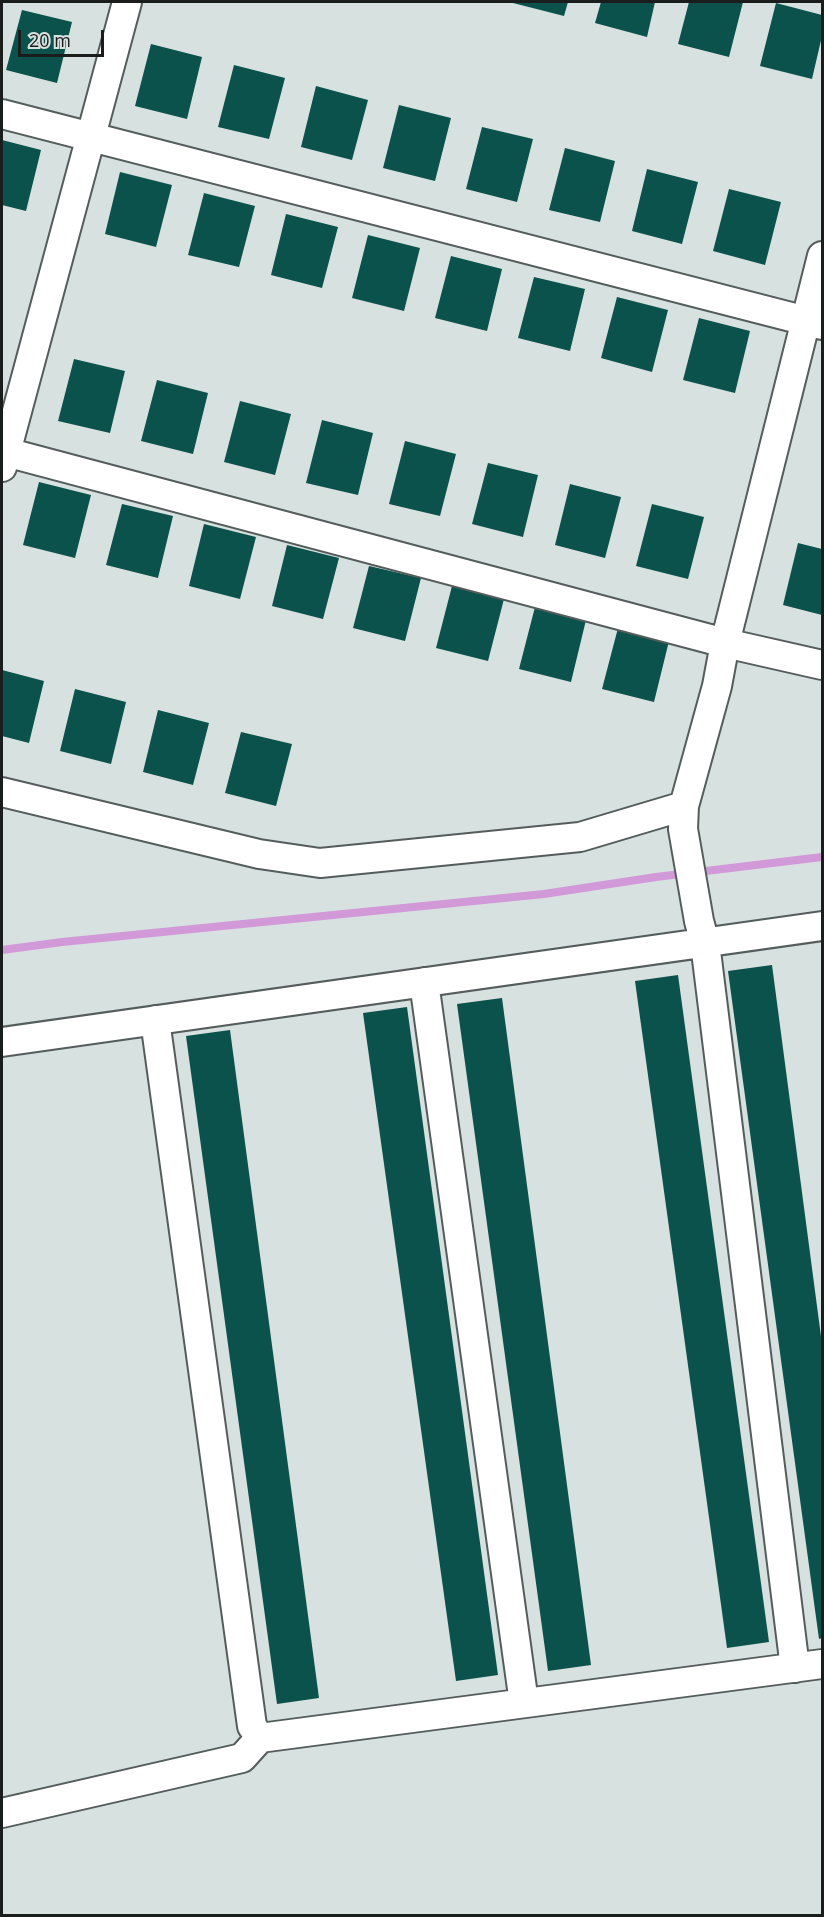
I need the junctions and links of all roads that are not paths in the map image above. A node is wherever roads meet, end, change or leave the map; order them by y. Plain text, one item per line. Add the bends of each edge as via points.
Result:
1 (127, 2) edge
2 (2, 114) edge
3 (92, 136) junction
4 (822, 256) edge
5 (814, 323) edge
6 (3, 457) edge
7 (724, 643) junction
8 (822, 665) edge
9 (2, 792) edge
10 (684, 818) junction
11 (822, 926) edge
12 (702, 932) junction
13 (424, 982) junction
14 (155, 1020) junction
15 (2, 1042) edge
16 (822, 1664) edge
17 (795, 1668) junction
18 (524, 1703) junction
19 (260, 1738) junction
20 (2, 1813) edge

1 - 3 lane
2 - 3 lane
3 - 5 lane
3 - 6 lane
4 - 5 lane
5 - 7 lane
6 - 7 lane
7 - 8 lane
7 - 10 lane
9 - 10 lane via 259,854 320,863 580,837
10 - 12 lane
11 - 12 lane
12 - 13 lane
12 - 17 lane
13 - 14 lane
13 - 18 lane
14 - 15 lane
14 - 19 lane via 252,1726
16 - 17 lane
17 - 18 lane
18 - 19 lane
19 - 20 lane via 242,1758

